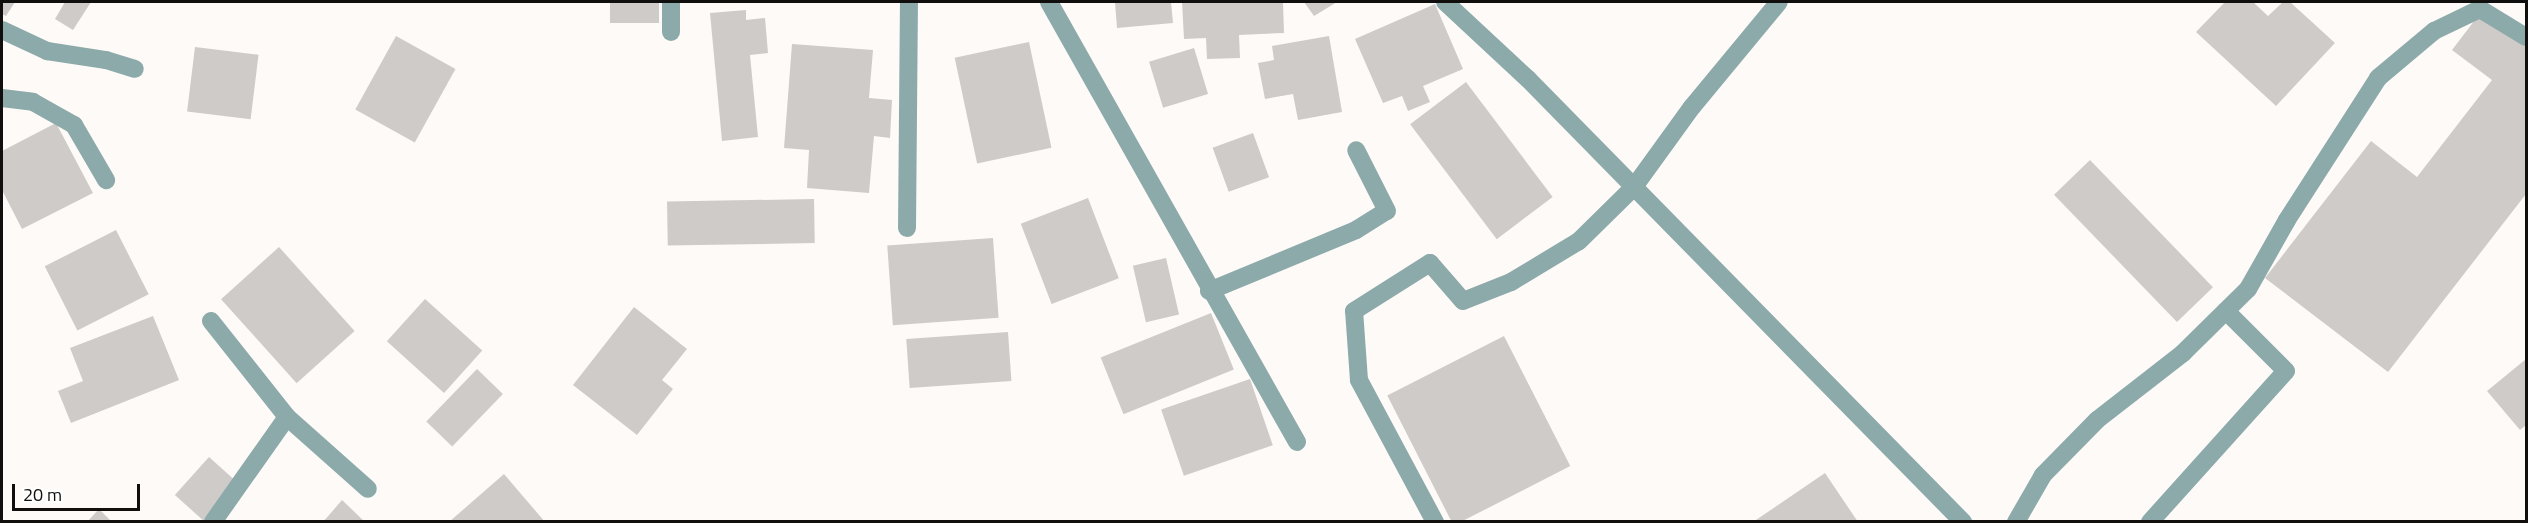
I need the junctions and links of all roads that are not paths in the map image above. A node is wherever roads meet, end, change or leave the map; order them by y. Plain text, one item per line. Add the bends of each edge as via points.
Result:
1 (671, 2) edge
2 (909, 2) edge
3 (1049, 2) edge
4 (1445, 2) edge
5 (1779, 2) edge
6 (2, 30) edge
7 (671, 32) dead end
8 (2526, 37) edge
9 (135, 69) dead end
10 (2, 98) edge
11 (1356, 150) dead end
12 (106, 180) dead end
13 (1634, 187) junction
14 (907, 228) dead end
15 (1209, 291) junction
16 (2226, 311) junction
17 (211, 321) dead end
18 (287, 417) junction
19 (1297, 442) dead end
20 (369, 489) dead end
21 (213, 522) edge
22 (1435, 522) edge
23 (1963, 522) edge
24 (2016, 522) edge
25 (2150, 522) edge

1 - 7 street
2 - 14 street
3 - 15 street
4 - 13 street
5 - 13 street via 1692,107
6 - 9 street via 47,51 106,60
8 - 16 street via 2480,9 2434,31 2378,78 2248,289
10 - 12 street via 33,102 74,125
11 - 15 street via 1387,211 1356,230
13 - 22 street via 1579,241 1512,282 1463,301 1430,263 1354,311 1359,380
13 - 23 street
15 - 19 street
16 - 24 street via 2183,353 2097,420 2043,476
16 - 25 street via 2286,371
17 - 18 street
18 - 20 street
18 - 21 street

